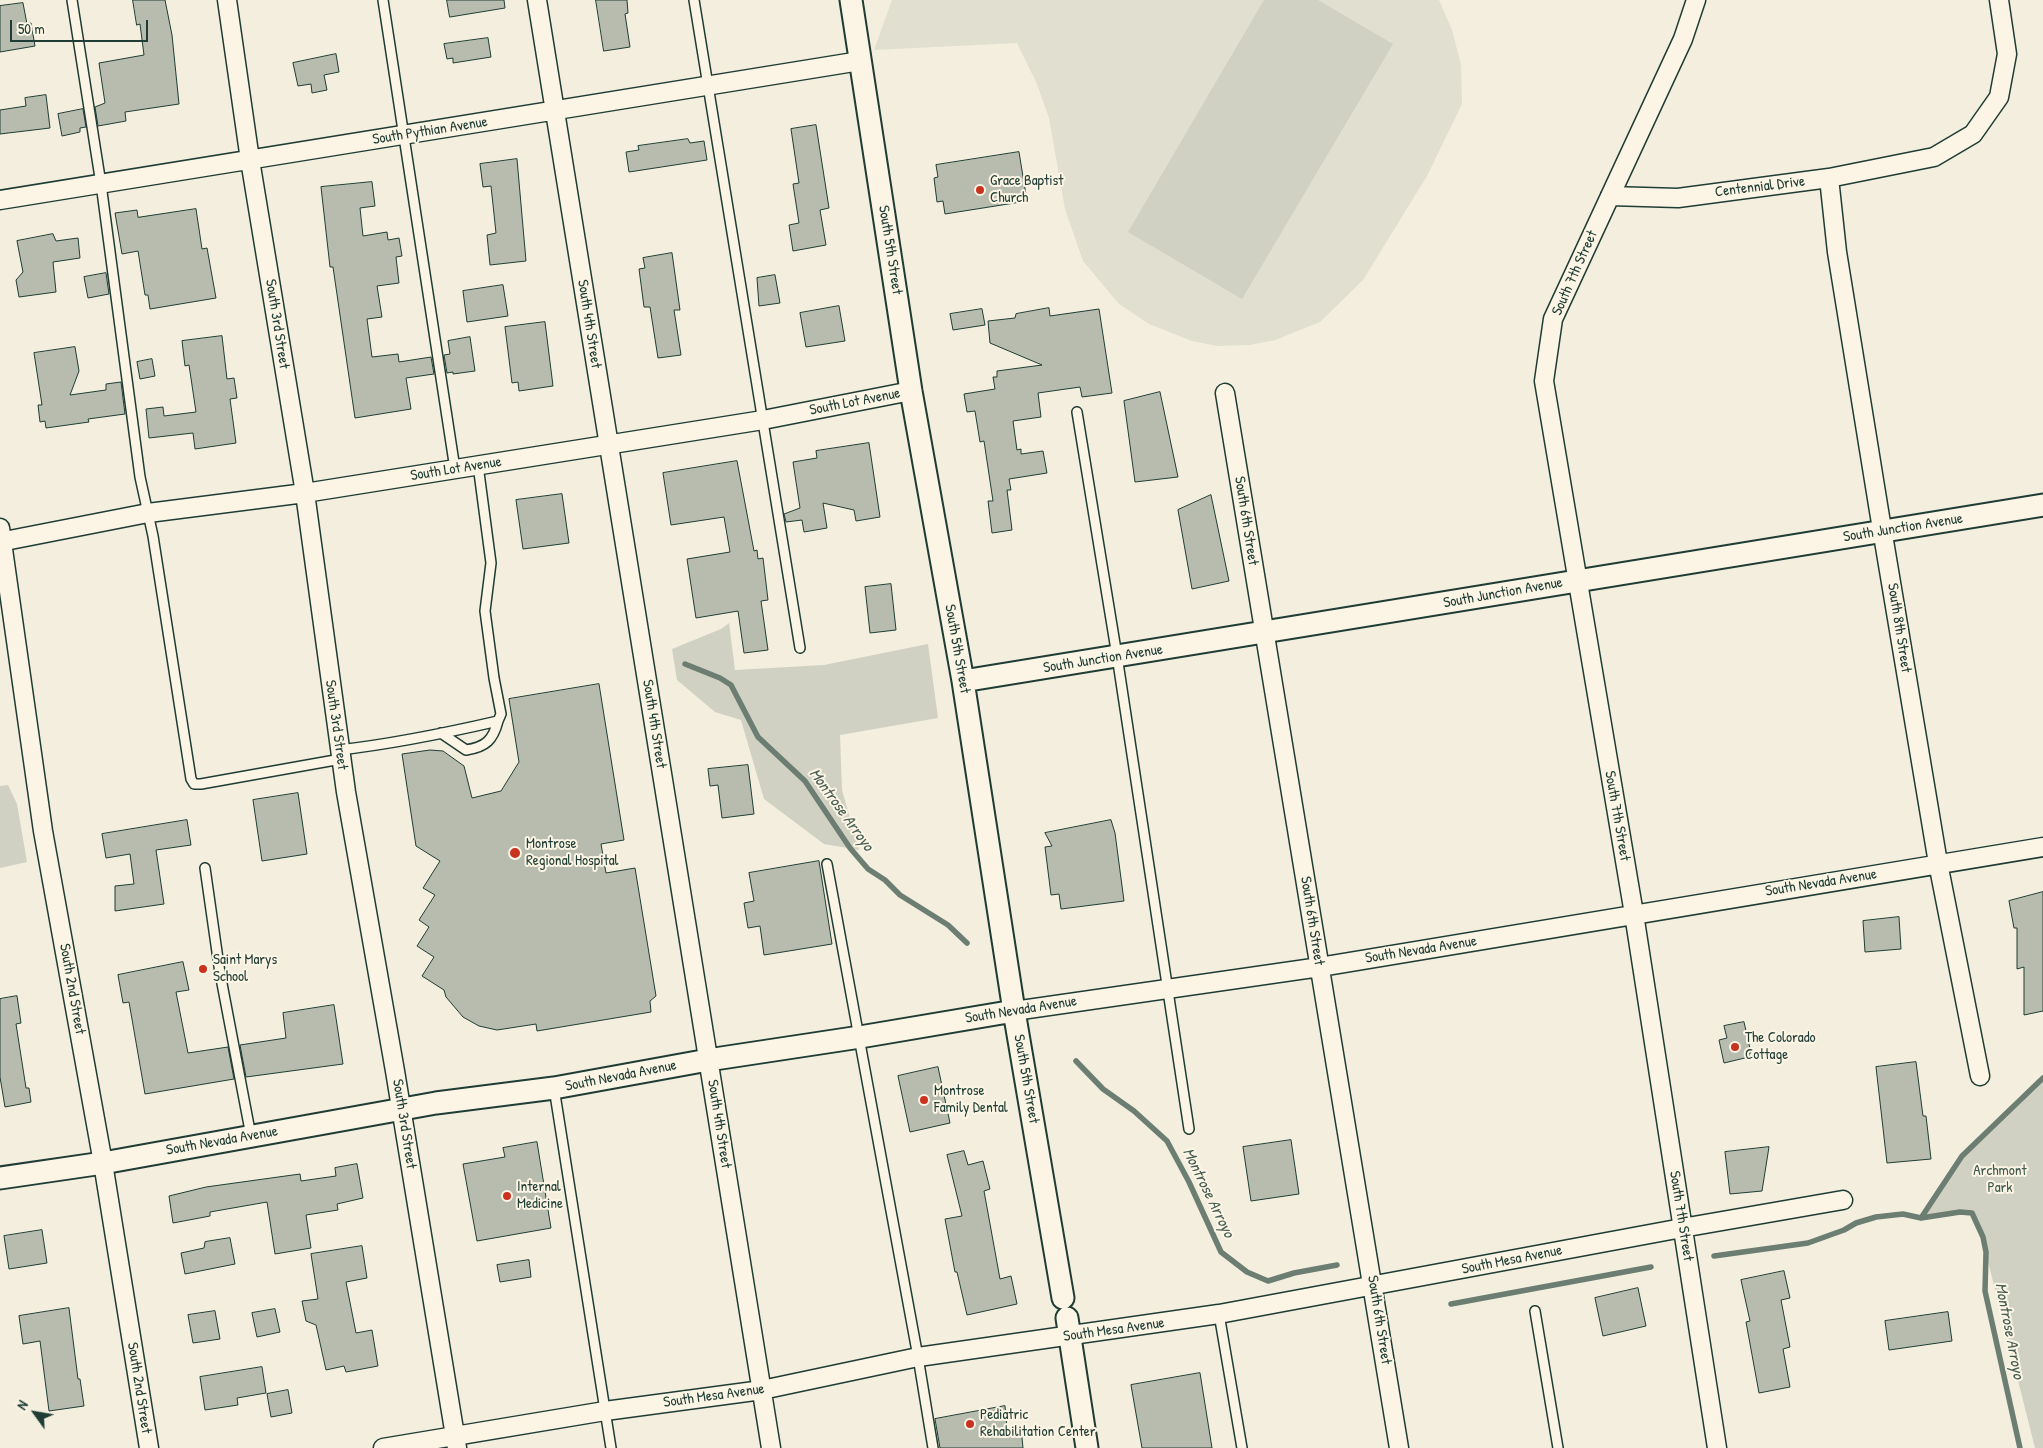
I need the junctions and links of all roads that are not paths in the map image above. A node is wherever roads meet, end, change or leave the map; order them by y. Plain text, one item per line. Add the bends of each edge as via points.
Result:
1 (72, 0) edge
2 (227, 0) edge
3 (383, 0) edge
4 (536, 0) edge
5 (694, 0) edge
6 (851, 0) edge
7 (1696, 0) edge
8 (1999, 0) edge
9 (860, 60) junction
10 (708, 86) junction
11 (554, 111) junction
12 (404, 135) junction
13 (250, 160) junction
14 (1828, 178) junction
15 (101, 184) junction
16 (1610, 196) junction
17 (0, 200) edge
18 (912, 391) junction
19 (1226, 393) dead end
20 (1077, 412) dead end
21 (763, 420) junction
22 (609, 444) junction
23 (478, 465) junction
24 (455, 469) junction
25 (305, 493) junction
26 (2043, 506) edge
27 (148, 513) junction
28 (1883, 531) junction
29 (1, 537) edge
30 (1578, 580) junction
31 (1265, 633) junction
32 (800, 648) dead end
33 (1117, 656) junction
34 (963, 681) junction
35 (498, 721) junction
36 (441, 733) junction
37 (340, 754) junction
38 (2043, 847) edge
39 (1938, 863) junction
40 (827, 864) dead end
41 (205, 868) dead end
42 (1634, 914) junction
43 (1320, 967) junction
44 (1168, 988) junction
45 (1014, 1011) junction
46 (860, 1038) junction
47 (708, 1060) junction
48 (1980, 1076) dead end
49 (554, 1088) junction
50 (401, 1110) junction
51 (1189, 1129) dead end
52 (251, 1136) junction
53 (103, 1163) junction
54 (0, 1178) edge
55 (1843, 1200) dead end
56 (1682, 1228) junction
57 (1374, 1286) junction
58 (1535, 1311) dead end
59 (1219, 1314) junction
60 (1067, 1317) junction
61 (918, 1357) junction
62 (762, 1390) junction
63 (605, 1411) junction
64 (455, 1442) edge
65 (149, 1448) edge
66 (383, 1448) edge
67 (611, 1448) edge
68 (771, 1448) edge
69 (933, 1448) edge
70 (1087, 1448) edge
71 (1242, 1448) edge
72 (1399, 1448) edge
73 (1558, 1448) edge
74 (1717, 1448) edge

1 - 15 lane
2 - 13 street, South 3rd Street
3 - 12 lane
4 - 11 street, South 4th Street
5 - 10 lane
6 - 9 street, South 5th Street
7 - 16 street via 1683,39
8 - 14 street, Centennial Drive via 2006,54 1999,97 1973,134 1934,156
9 - 10 street, South Pythian Avenue
9 - 18 street, South 5th Street
10 - 11 street, South Pythian Avenue
10 - 21 lane
11 - 12 street, South Pythian Avenue
11 - 22 street, South 4th Street
12 - 13 street, South Pythian Avenue
12 - 24 lane
13 - 15 street, South Pythian Avenue
13 - 25 street, South 3rd Street
14 - 16 street, Centennial Drive via 1678,198
14 - 28 street, South 8th Street
15 - 17 street, South Pythian Avenue
15 - 27 lane via 140,477
16 - 30 street, South 7th Street via 1553,319 1544,381
18 - 21 street, South Lot Avenue
18 - 34 street, South 5th Street
19 - 31 street, South 6th Street
20 - 33 lane
21 - 22 street, South Lot Avenue
21 - 32 lane
22 - 23 street, South Lot Avenue
22 - 47 street, South 4th Street
23 - 24 street, South Lot Avenue
23 - 35 lane via 491,563 485,612 501,714
24 - 25 street, South Lot Avenue
25 - 27 street, South Lot Avenue
25 - 37 street, South 3rd Street
26 - 28 street, South Junction Avenue
27 - 29 street, South Lot Avenue
27 - 37 lane via 194,784
28 - 30 street, South Junction Avenue
28 - 39 street, South 8th Street
29 - 53 street, South 2nd Street via 43,831
30 - 31 street, South Junction Avenue
30 - 42 street, South 7th Street
31 - 33 street, South Junction Avenue
31 - 43 street, South 6th Street
33 - 34 street, South Junction Avenue
33 - 44 lane
34 - 45 street, South 5th Street
35 - 36 lane
35 - 36 lane via 490,742 480,748 466,750
36 - 37 lane
37 - 50 street, South 3rd Street
38 - 39 street, South Nevada Avenue
39 - 42 street, South Nevada Avenue
39 - 48 street, South 8th Street
40 - 46 lane
41 - 52 lane via 220,974
42 - 43 street, South Nevada Avenue
42 - 56 street, South 7th Street
43 - 44 street, South Nevada Avenue
43 - 57 street, South 6th Street
44 - 45 street, South Nevada Avenue
44 - 51 lane
45 - 46 street, South Nevada Avenue
45 - 60 street, South 5th Street
46 - 47 street, South Nevada Avenue
46 - 61 lane
47 - 49 street, South Nevada Avenue
47 - 62 street, South 4th Street
49 - 50 street, South Nevada Avenue
49 - 63 lane
50 - 52 street, South Nevada Avenue
50 - 64 street, South 3rd Street
52 - 53 street, South Nevada Avenue
53 - 54 street, South Nevada Avenue
53 - 65 street, South 2nd Street
55 - 56 street, South Mesa Avenue
56 - 57 street, South Mesa Avenue
56 - 74 street, South 7th Street
57 - 59 street, South Mesa Avenue
57 - 72 street, South 6th Street
58 - 73 lane
59 - 60 street, South Mesa Avenue
59 - 71 lane
60 - 61 street, South Mesa Avenue
60 - 70 street, South 5th Street
61 - 62 street, South Mesa Avenue
61 - 69 lane
62 - 63 street, South Mesa Avenue
62 - 68 street, South 4th Street
63 - 64 street, South Mesa Avenue
63 - 67 lane
64 - 66 street, South Mesa Avenue

